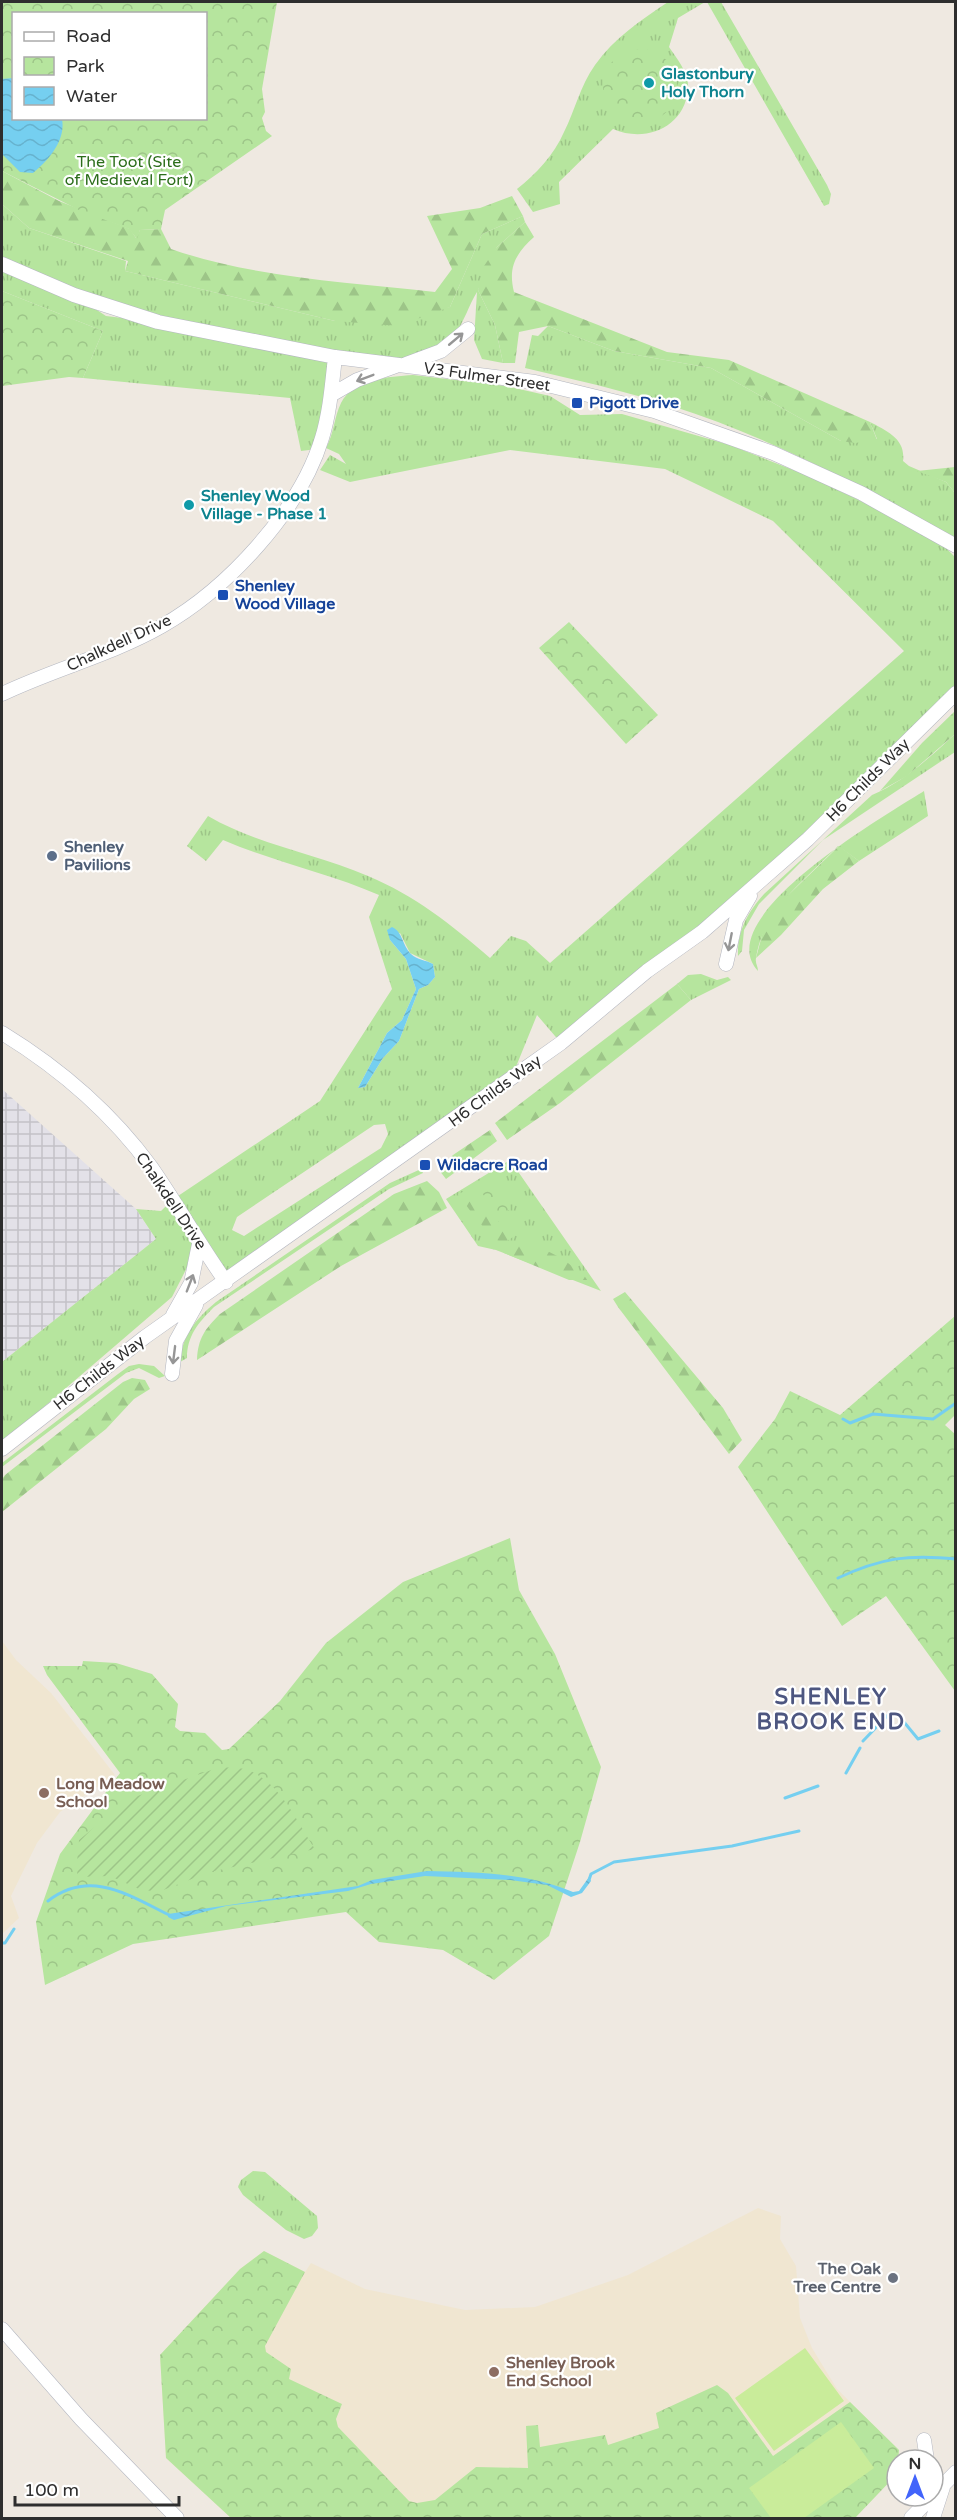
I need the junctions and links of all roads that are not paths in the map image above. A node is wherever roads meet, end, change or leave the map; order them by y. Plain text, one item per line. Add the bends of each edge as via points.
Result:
1 (2, 264) edge
2 (468, 329) dead end
3 (335, 357) junction
4 (403, 365) junction
5 (332, 395) junction
6 (956, 546) edge
7 (956, 693) edge
8 (2, 694) edge
9 (758, 884) junction
10 (726, 964) dead end
11 (2, 1033) edge
12 (199, 1244) junction
13 (226, 1282) junction
14 (198, 1300) junction
15 (171, 1319) junction
16 (172, 1374) dead end
17 (2, 1449) edge
18 (2, 2329) edge
19 (924, 2440) dead end
20 (925, 2448) edge
21 (956, 2472) edge
22 (945, 2484) edge
23 (177, 2518) edge

1 - 3 street, V3 Fulmer Street via 74,295 158,322
4 -> 2 street via 441,351
3 - 4 street, V3 Fulmer Street
3 - 5 street, Chalkdell Drive
4 -> 5 street via 357,380
4 - 6 street, V3 Fulmer Street via 535,382 654,411 773,453 861,493
5 - 8 street, Chalkdell Drive via 321,441 293,501 240,565 189,609 162,626
7 - 9 street, H6 Childs Way
9 -> 10 street via 736,920
9 - 13 street, H6 Childs Way via 561,1043
11 - 12 street, Chalkdell Drive via 65,1076 107,1115 150,1166
12 - 13 street, Chalkdell Drive
15 -> 12 street via 191,1283
13 - 14 street, H6 Childs Way
14 - 15 street, H6 Childs Way
14 -> 16 street via 176,1341
15 - 17 street, H6 Childs Way
18 - 23 street via 81,2419
19 - 20 street
21 - 22 street

